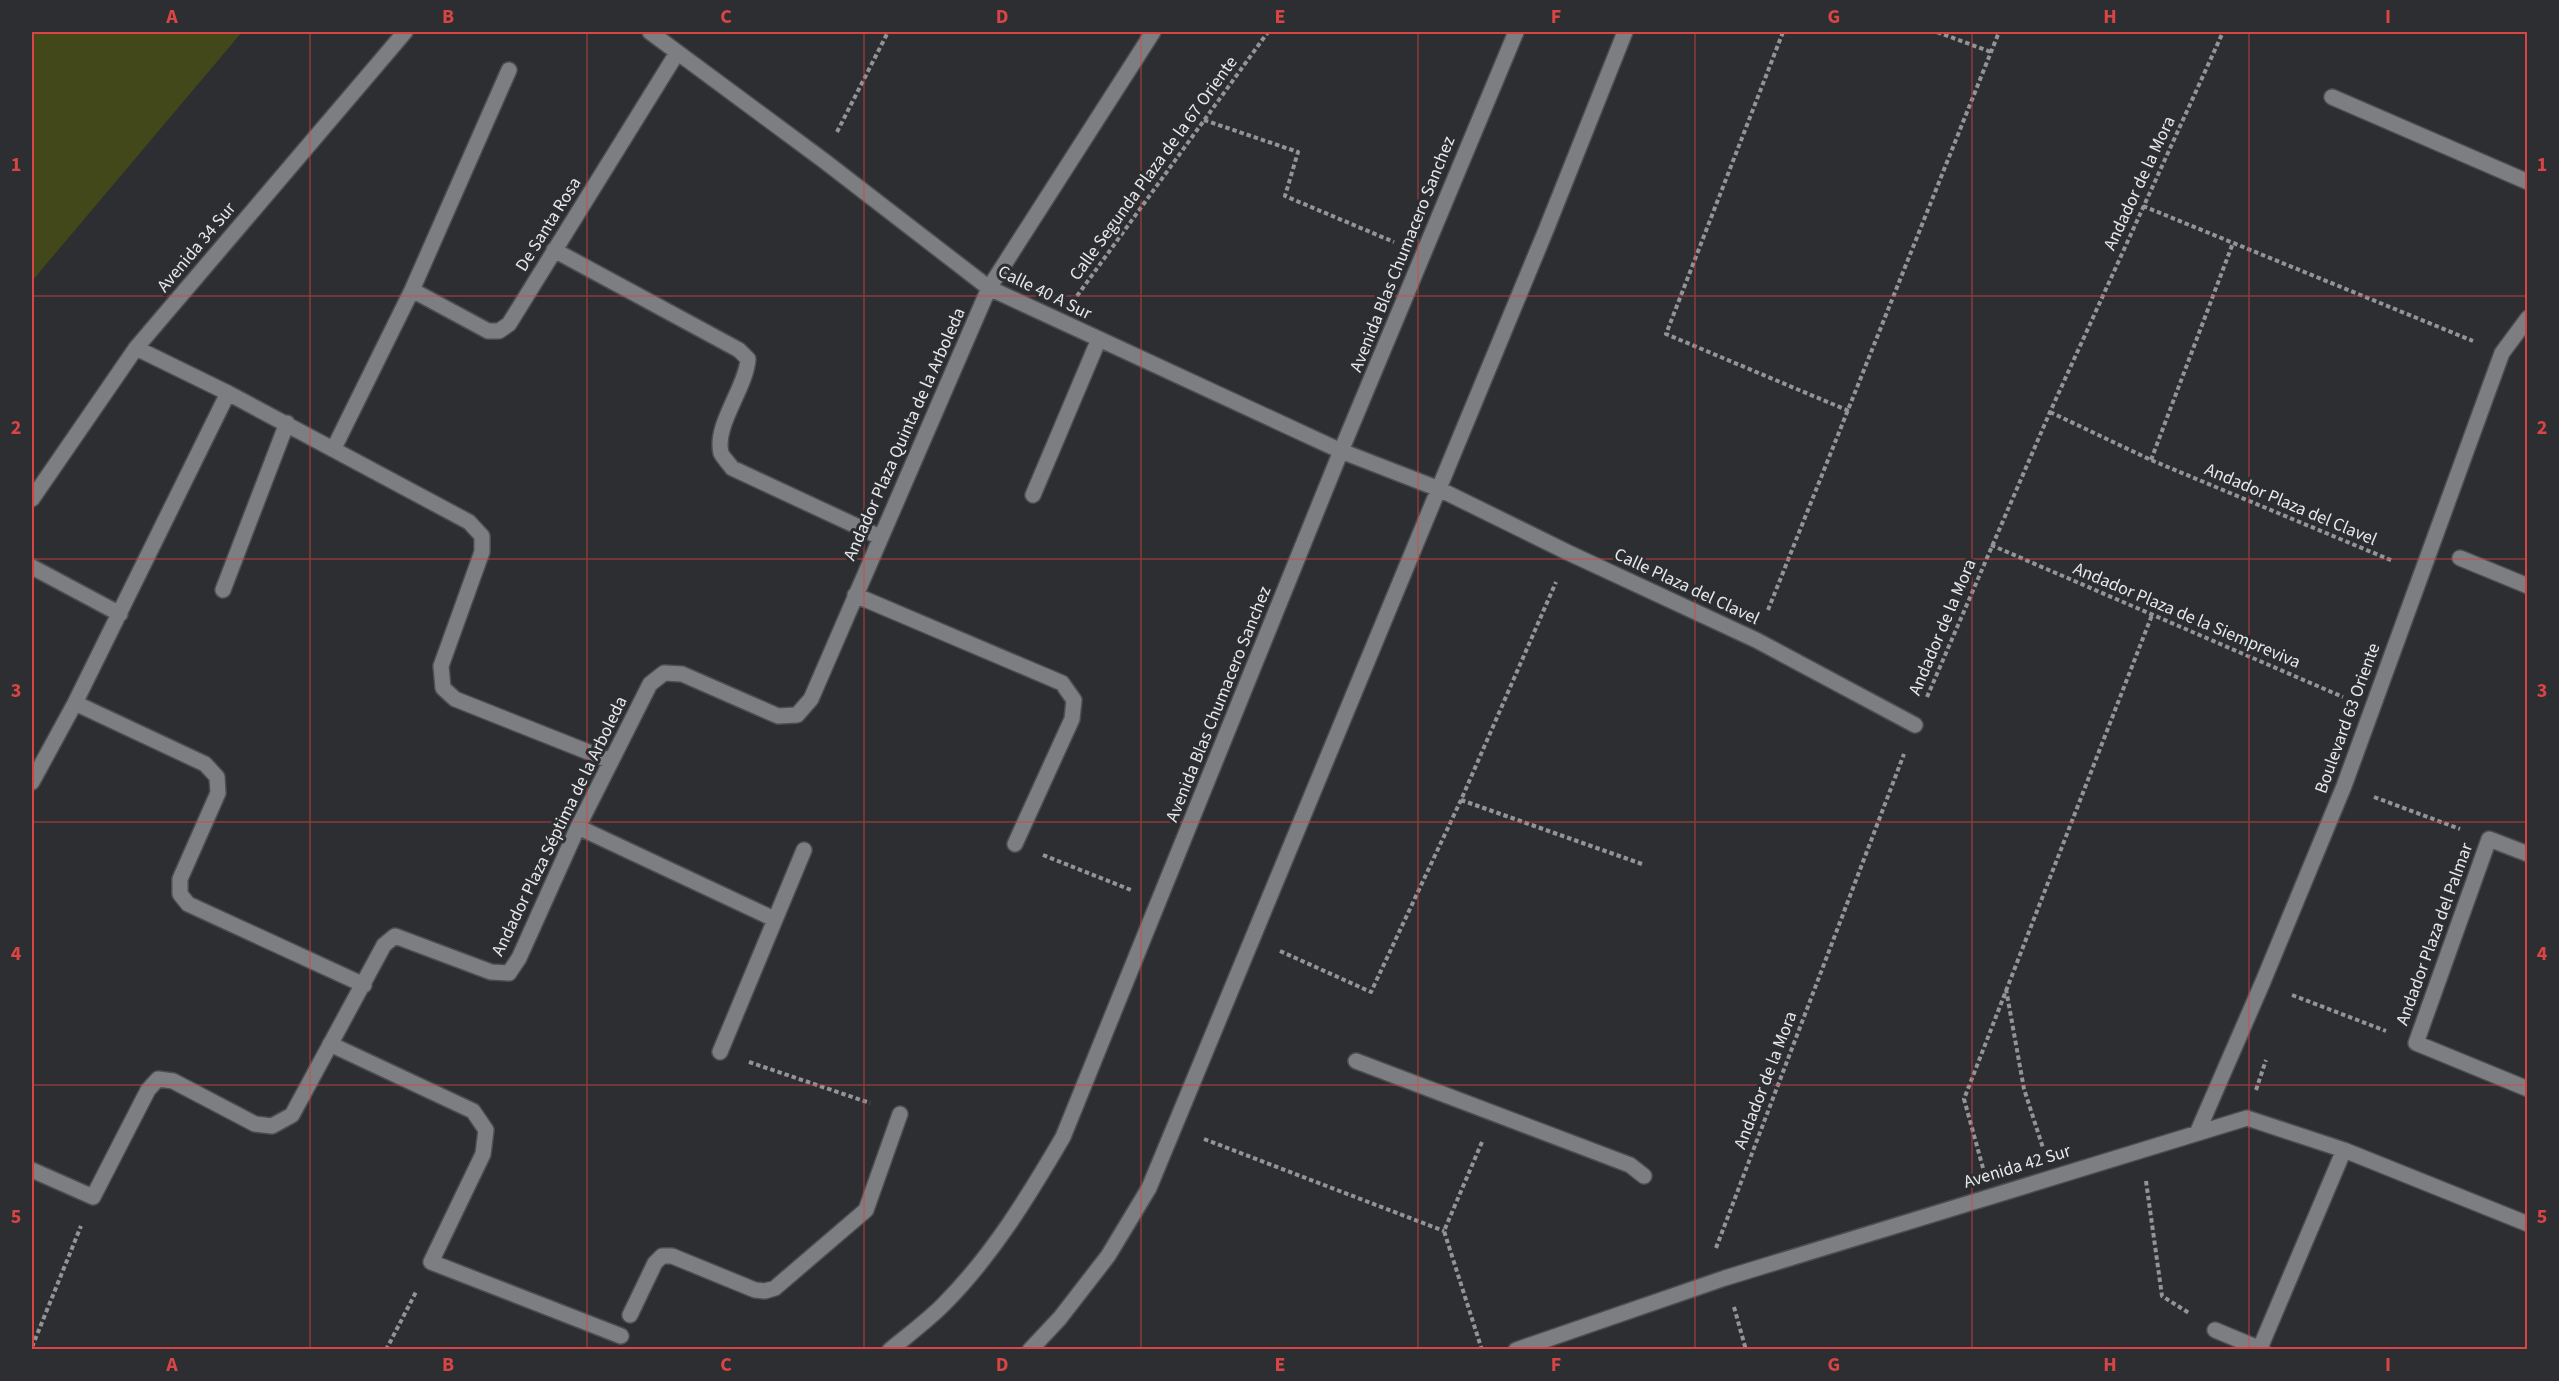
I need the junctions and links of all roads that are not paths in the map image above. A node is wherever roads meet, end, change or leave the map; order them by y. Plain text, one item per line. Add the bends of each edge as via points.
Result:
1 (405, 32) edge
2 (650, 32) edge
3 (1153, 32) edge
4 (1516, 32) edge
5 (1625, 32) edge
6 (677, 52) junction
7 (509, 70) dead end
8 (2332, 97) dead end
9 (2528, 182) edge
10 (554, 250) junction
11 (989, 288) junction
12 (412, 290) junction
13 (2528, 318) edge
14 (1099, 339) junction
15 (136, 348) junction
16 (228, 393) junction
17 (287, 423) junction
18 (334, 448) junction
19 (1341, 452) junction
20 (1439, 489) junction
21 (1033, 495) dead end
22 (32, 499) edge
23 (880, 537) junction
24 (2460, 558) dead end
25 (32, 567) edge
26 (2528, 586) edge
27 (223, 590) dead end
28 (855, 595) junction
29 (120, 614) junction
30 (664, 673) joint
31 (75, 703) junction
32 (1915, 725) road end
33 (611, 761) junction
34 (32, 782) edge
35 (578, 826) junction
36 (1015, 844) road end
37 (804, 850) dead end
38 (2528, 854) edge
39 (774, 919) junction
40 (364, 985) junction
41 (330, 1044) junction
42 (720, 1052) road end
43 (1356, 1061) dead end
44 (2528, 1089) edge
45 (900, 1114) road end
46 (2198, 1131) junction
47 (2344, 1150) junction
48 (32, 1170) edge
49 (1644, 1176) dead end
50 (2528, 1224) edge
51 (630, 1316) dead end
52 (2215, 1330) dead end
53 (621, 1336) dead end
54 (2262, 1349) edge
55 (890, 1350) edge
56 (1030, 1350) edge
57 (1516, 1350) edge

1 - 15 street, Avenida 34 Sur
2 - 6 street, Calle 40 A Sur
3 - 11 street, Andador Plaza Quinta de la Arboleda
4 - 19 street, Avenida Blas Chumacero Sanchez
5 - 20 street
6 - 10 street, De Santa Rosa
6 - 11 street, Calle 40 A Sur
7 - 12 street
8 - 9 street
10 - 12 street, De Santa Rosa via 509,324 499,331 488,331
10 - 23 street via 739,350 748,359 747,372 720,436 721,455 732,468
11 - 14 street, Calle 40 A Sur
11 - 23 street, Andador Plaza Quinta de la Arboleda
12 - 18 street
13 - 46 street, Boulevard 63 Oriente via 2502,352 2344,786
14 - 19 street, Calle 40 A Sur
14 - 21 street
15 - 16 street
15 - 22 street, Avenida 34 Sur
16 - 17 street
16 - 29 street
17 - 18 street
17 - 27 street
18 - 33 street via 469,522 482,536 482,552 441,666 443,688 455,699
19 - 20 street, Calle 40 A Sur
19 - 55 street, Avenida Blas Chumacero Sanchez via 1063,1137 1021,1209 969,1276
20 - 32 street, Calle Plaza del Clavel via 1756,640
20 - 56 street via 1149,1188 1108,1256
23 - 28 street, Andador Plaza Quinta de la Arboleda
24 - 26 street
25 - 29 street
28 - 30 street, Andador Plaza Quinta de la Arboleda via 811,699 797,715 778,716 682,674
28 - 36 street via 1062,682 1074,700 1072,719
29 - 31 street
30 - 33 street, Andador Plaza Séptima de la Arboleda via 650,684
31 - 34 street
31 - 40 street via 205,764 217,777 218,793 180,879 180,894 188,904
33 - 35 street, Andador Plaza Séptima de la Arboleda
35 - 39 street
35 - 40 street, Andador Plaza Séptima de la Arboleda via 509,973 491,972 395,936 384,945
37 - 39 street
38 - 44 street, Andador Plaza del Palmar via 2489,839 2416,1043
39 - 42 street
40 - 41 street, Andador Plaza Séptima de la Arboleda
41 - 48 street, Andador Plaza Séptima de la Arboleda via 292,1115 273,1126 255,1124 173,1081 158,1079 148,1090 93,1197
41 - 53 street via 473,1111 486,1130 483,1154 431,1262
43 - 49 street via 1630,1165
45 - 51 street via 866,1210 775,1288 755,1290 672,1256 662,1256
46 - 47 street, Avenida 42 Sur via 2247,1118
46 - 57 street, Avenida 42 Sur via 1725,1278
47 - 50 street, Avenida 42 Sur
47 - 54 street
52 - 54 street

